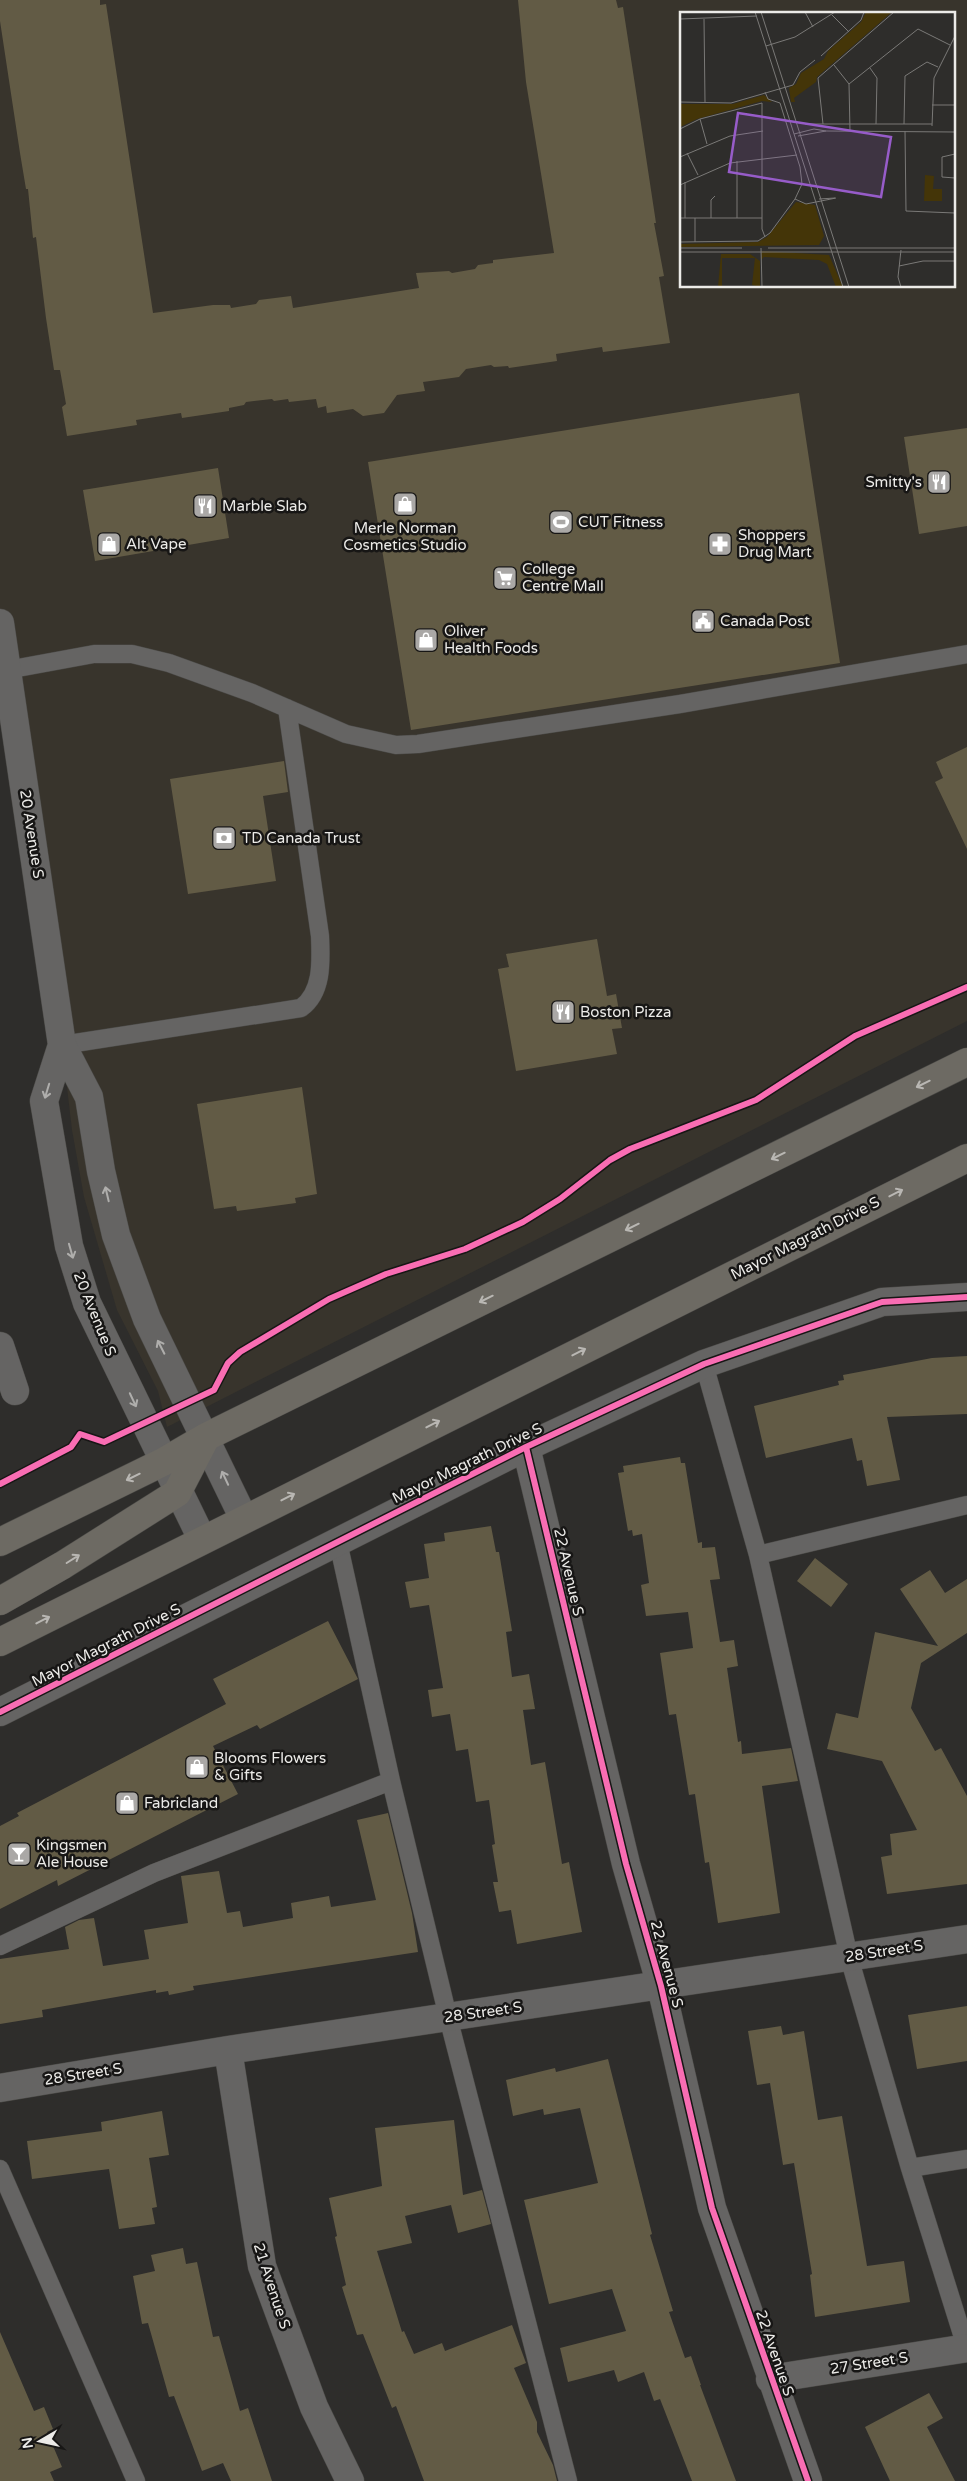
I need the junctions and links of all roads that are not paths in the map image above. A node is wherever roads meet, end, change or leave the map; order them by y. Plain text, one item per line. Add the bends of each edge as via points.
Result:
1 (0, 623) edge
2 (967, 654) edge
3 (4, 671) edge
4 (287, 708) junction
5 (62, 1045) junction
6 (967, 1062) edge
7 (967, 1158) edge
8 (967, 1297) edge
9 (0, 1346) edge
10 (704, 1364) junction
11 (14, 1391) dead end
12 (206, 1437) junction
13 (526, 1446) junction
14 (163, 1462) junction
15 (178, 1493) junction
16 (967, 1505) edge
17 (244, 1519) junction
18 (202, 1539) junction
19 (0, 1542) edge
20 (338, 1542) junction
21 (758, 1555) junction
22 (0, 1601) edge
23 (0, 1642) edge
24 (0, 1712) edge
25 (391, 1781) junction
26 (967, 1939) edge
27 (0, 1946) edge
28 (849, 1957) junction
29 (661, 1986) junction
30 (448, 2018) junction
31 (228, 2050) junction
32 (0, 2088) edge
33 (967, 2159) edge
34 (910, 2168) junction
35 (0, 2169) edge
36 (967, 2348) edge
37 (770, 2379) junction
38 (136, 2481) edge
39 (350, 2481) edge
40 (568, 2481) edge
41 (808, 2481) edge

1 - 3 street, 20 Avenue S
2 - 4 lane via 680,704 418,744 396,745 346,734
3 - 4 lane via 94,654 132,654 169,662
3 - 5 street, 20 Avenue S
4 - 5 lane via 320,936 321,959 317,987 312,996 301,1008
12 -> 5 street, 20 Avenue S via 147,1319 119,1243 101,1171 89,1097
5 -> 14 street, 20 Avenue S via 44,1101 69,1246 87,1303
6 -> 12 main road
17 -> 7 main road, Mayor Magrath Drive S
8 - 10 street, Mayor Magrath Drive S via 882,1302
9 - 11 street
10 - 13 street, Mayor Magrath Drive S
10 - 21 lane
12 - 14 main road
12 - 15 main road
17 -> 12 street, 20 Avenue S
13 - 20 street, Mayor Magrath Drive S
13 - 29 street, 22 Avenue S via 626,1864
14 - 15 street, 20 Avenue S
14 -> 19 main road
15 - 18 street, 20 Avenue S
22 -> 15 main road
16 - 21 lane
17 - 18 main road, Mayor Magrath Drive S
23 -> 18 main road, Mayor Magrath Drive S
20 - 24 street, Mayor Magrath Drive S
20 - 25 lane
21 - 28 lane
25 - 27 lane via 154,1873
25 - 30 lane
26 - 28 street, 28 Street S
28 - 29 street, 28 Street S
28 - 34 lane
29 - 30 street, 28 Street S
29 - 37 street, 22 Avenue S via 712,2208
30 - 31 street, 28 Street S
30 - 40 lane
31 - 32 street, 28 Street S
31 - 39 street, 21 Avenue S via 262,2266 314,2407
33 - 34 lane
34 - 36 lane
35 - 38 lane
36 - 37 street, 27 Street S
37 - 41 street, 22 Avenue S

